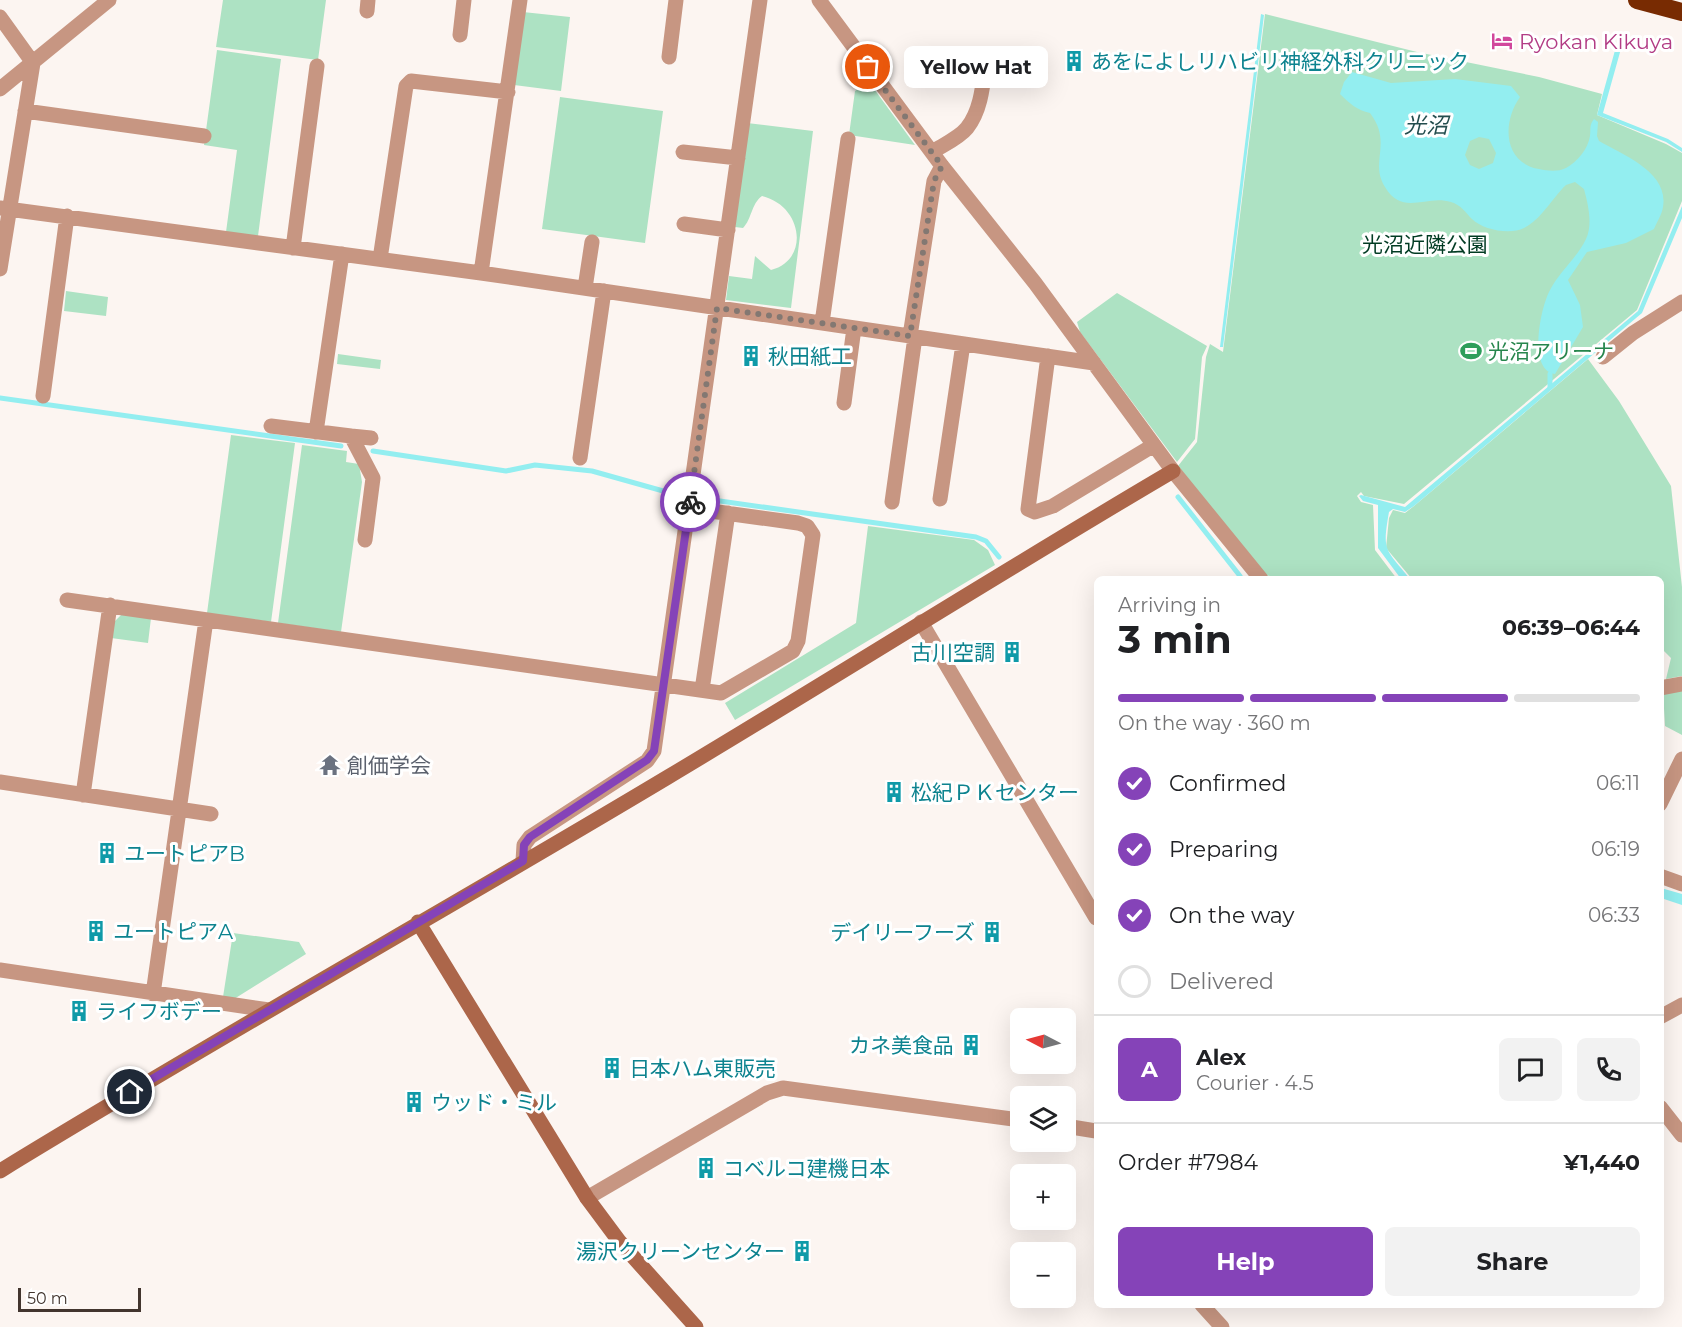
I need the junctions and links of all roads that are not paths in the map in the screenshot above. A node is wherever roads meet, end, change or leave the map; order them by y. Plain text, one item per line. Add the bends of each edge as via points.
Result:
1 (109, 0) edge
2 (464, 0) edge
3 (520, 0) edge
4 (675, 0) edge
5 (760, 0) edge
6 (819, 0) edge
7 (1637, 0) edge
8 (1682, 12) edge
9 (0, 17) edge
10 (460, 35) dead end
11 (669, 57) dead end
12 (986, 60) dead end
13 (33, 63) junction
14 (317, 66) dead end
15 (0, 89) edge
16 (508, 92) junction
17 (25, 111) junction
18 (204, 136) dead end
19 (848, 140) dead end
20 (683, 152) dead end
21 (932, 152) junction
22 (738, 158) junction
23 (942, 166) junction
24 (4, 209) edge
25 (67, 216) junction
26 (684, 225) dead end
27 (728, 230) junction
28 (592, 242) dead end
29 (293, 248) junction
30 (342, 254) junction
31 (380, 259) junction
32 (0, 269) edge
33 (481, 273) junction
34 (585, 288) junction
35 (604, 291) junction
36 (1682, 302) edge
37 (717, 308) junction
38 (822, 323) junction
39 (854, 328) junction
40 (913, 337) junction
41 (963, 344) junction
42 (1048, 356) junction
43 (1603, 357) dead end
44 (1094, 363) junction
45 (43, 396) dead end
46 (844, 403) dead end
47 (271, 426) dead end
48 (316, 432) junction
49 (351, 436) junction
50 (371, 438) dead end
51 (1154, 444) junction
52 (580, 458) dead end
53 (1173, 471) junction
54 (940, 499) dead end
55 (892, 502) dead end
56 (689, 508) junction
57 (728, 513) junction
58 (365, 540) dead end
59 (1259, 576) edge
60 (67, 600) dead end
61 (110, 605) junction
62 (206, 620) junction
63 (921, 622) junction
64 (1682, 684) edge
65 (664, 685) junction
66 (1664, 687) edge
67 (702, 690) junction
68 (1682, 759) edge
69 (1667, 774) edge
70 (0, 783) edge
71 (83, 795) junction
72 (180, 810) junction
73 (211, 814) dead end
74 (523, 861) junction
75 (1664, 877) edge
76 (1682, 884) edge
77 (1094, 915) edge
78 (418, 921) junction
79 (0, 970) edge
80 (153, 994) junction
81 (1682, 1005) edge
82 (269, 1010) junction
83 (1664, 1015) edge
84 (1664, 1112) edge
85 (1010, 1119) edge
86 (1076, 1128) edge
87 (1094, 1131) edge
88 (1682, 1135) edge
89 (0, 1172) edge
90 (587, 1198) junction
91 (1205, 1308) edge
92 (696, 1327) edge
93 (1222, 1327) edge

1 - 13 street
2 - 10 street
3 - 16 street
4 - 11 street
5 - 22 street
6 - 21 street
7 - 8 highway
9 - 13 street
12 - 21 street via 974,116 966,129
13 - 15 street
13 - 17 street
14 - 29 street
16 - 31 street via 411,81 406,86
16 - 33 street
17 - 18 street
17 - 24 street
19 - 38 street
20 - 22 street
21 - 23 street
22 - 27 street
23 - 40 street via 934,181
23 - 44 street
24 - 25 street
24 - 32 street
25 - 29 street
25 - 45 street
26 - 27 street
27 - 37 street
28 - 34 street
29 - 30 street
30 - 31 street
30 - 48 street
31 - 33 street
33 - 34 street
34 - 35 street
35 - 37 street
35 - 52 street
36 - 43 street
37 - 38 street
37 - 56 street
38 - 39 street
39 - 40 street
39 - 46 street
40 - 41 street
40 - 55 street
41 - 42 street
41 - 54 street
42 - 44 street
42 - 51 street via 1028,509 1035,512 1053,506
44 - 51 street
47 - 48 street
48 - 49 street
49 - 50 street
49 - 58 street via 373,478
51 - 53 street
53 - 59 street
53 - 63 street
56 - 57 street
56 - 65 street
57 - 67 street
57 - 67 street via 798,523 807,526 813,535 798,641 793,651 733,687 721,693
60 - 61 street
61 - 62 street
61 - 71 street
62 - 65 street
62 - 72 street
63 - 74 street
63 - 77 street
64 - 66 street
65 - 67 street
65 - 74 street via 654,751 647,760 530,837 524,845
68 - 69 street
70 - 71 street
71 - 72 street
72 - 73 street
72 - 80 street
74 - 78 street
75 - 76 street
78 - 82 street
78 - 90 street
79 - 80 street
80 - 82 street
81 - 83 street
82 - 89 street
84 - 88 street
85 - 90 street via 783,1088 767,1093
86 - 87 street
90 - 92 street via 619,1241
91 - 93 street

